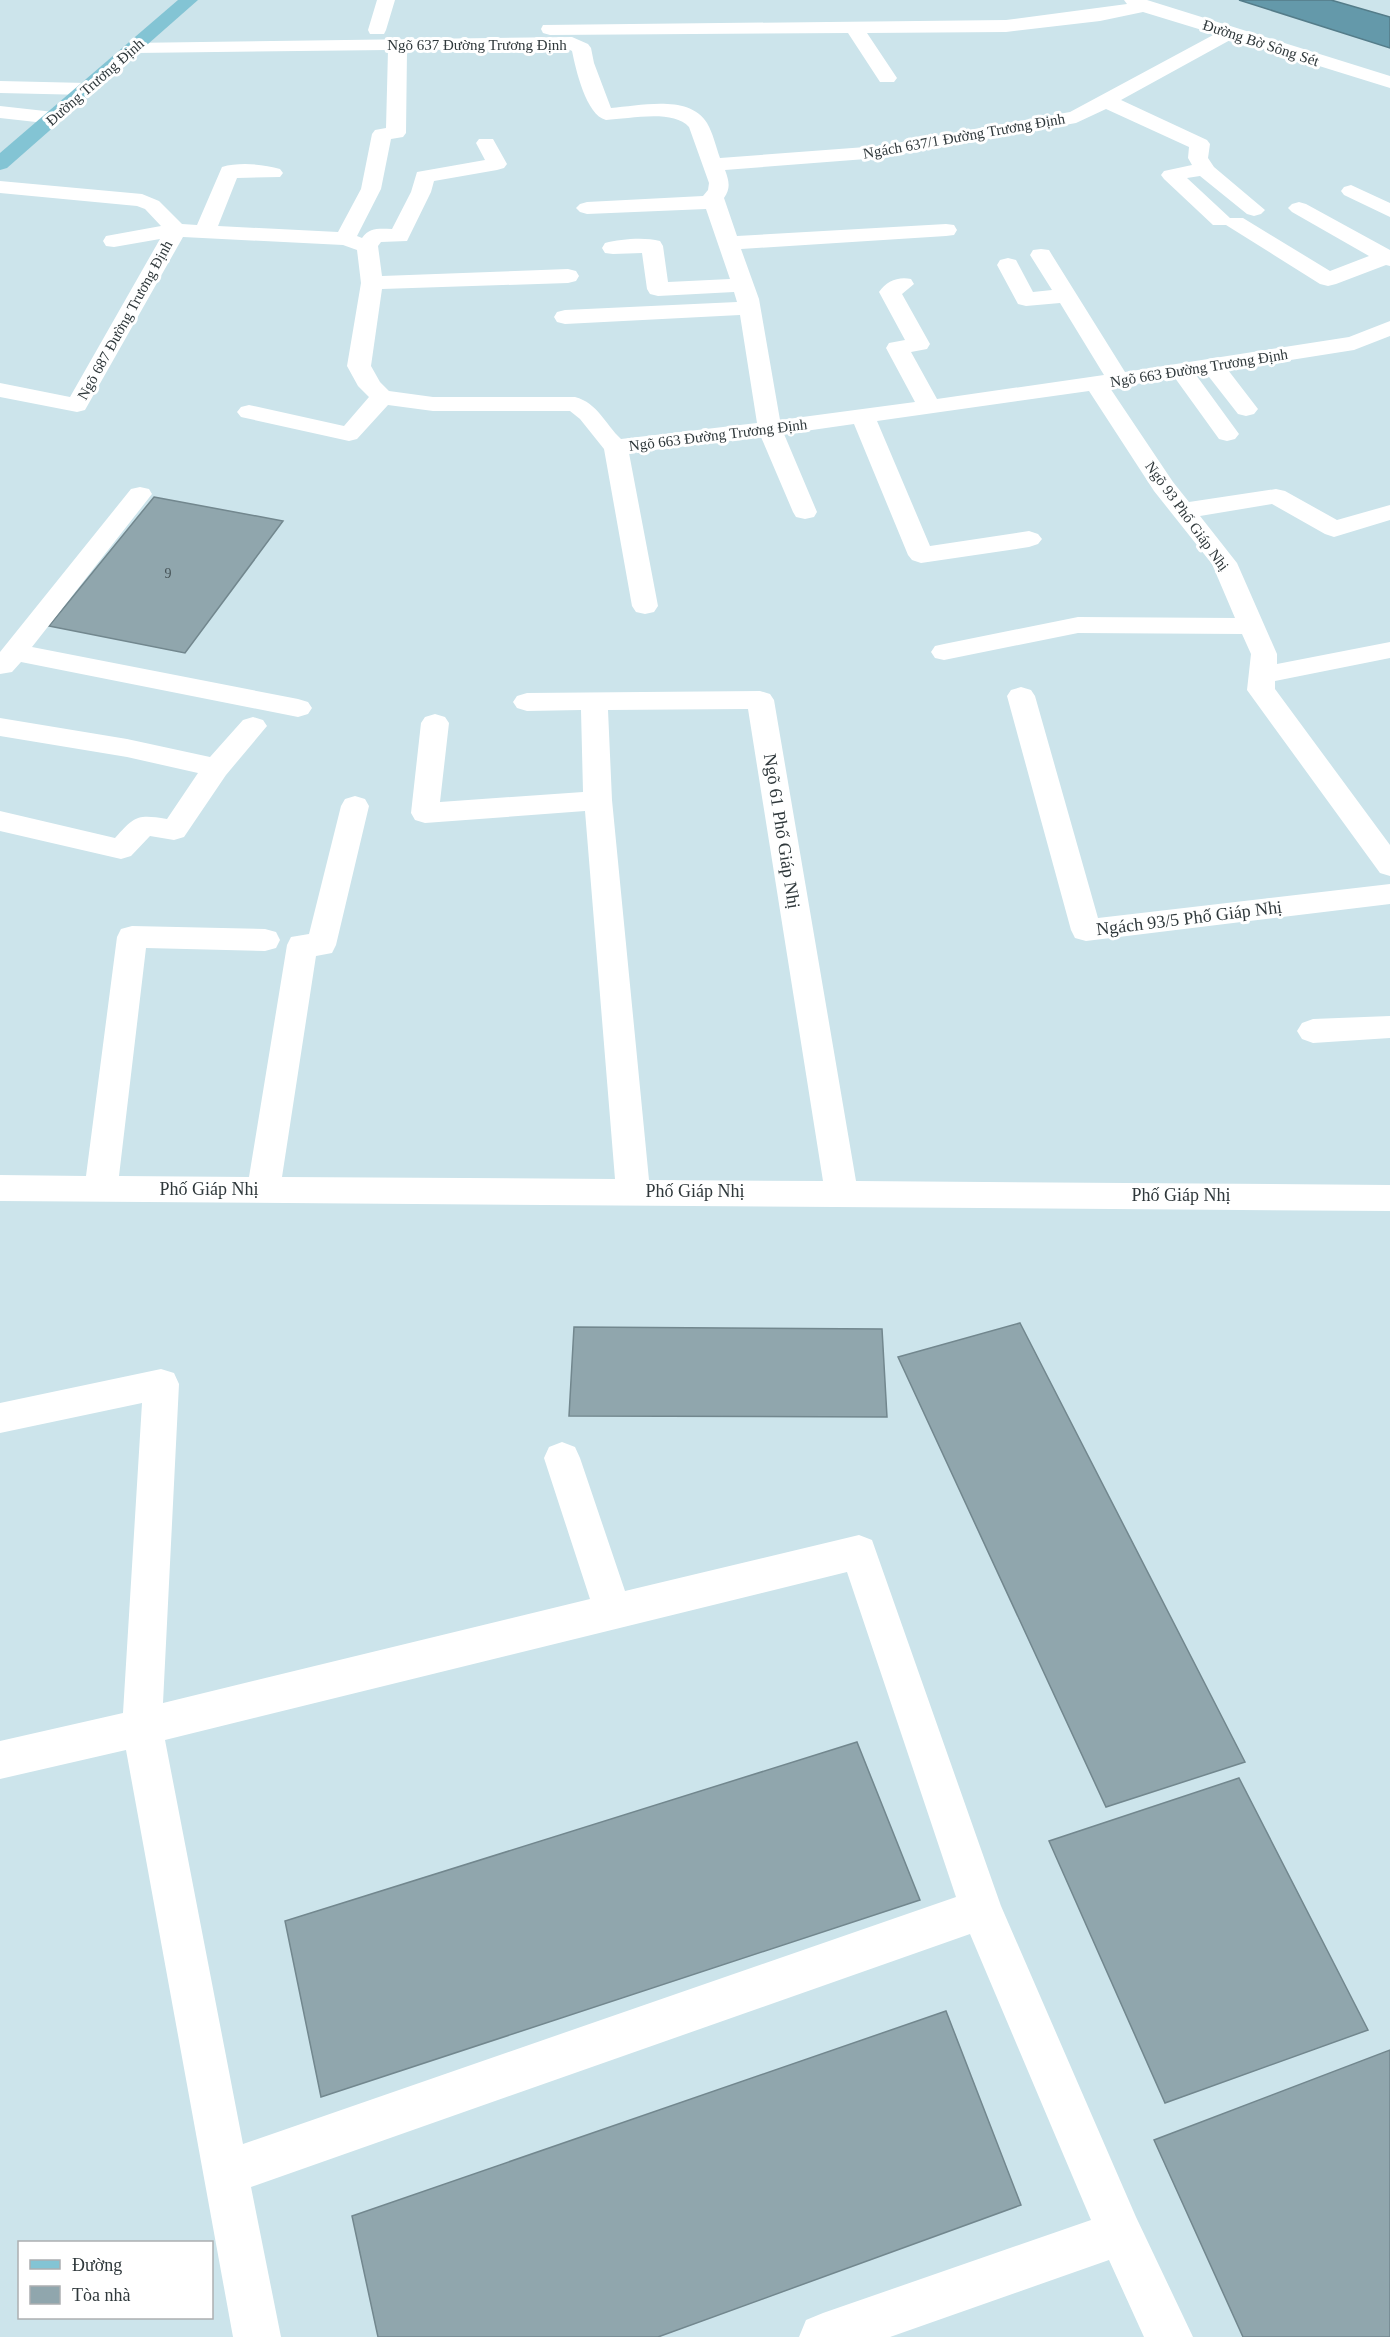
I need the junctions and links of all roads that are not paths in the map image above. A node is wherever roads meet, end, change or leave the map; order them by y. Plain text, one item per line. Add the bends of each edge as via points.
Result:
1 (189, 0) edge
2 (386, 0) edge
3 (1139, 3) edge
4 (854, 27) junction
5 (155, 30) junction
6 (377, 30) junction
7 (1232, 32) junction
8 (398, 45) junction
9 (136, 47) junction
10 (887, 78) dead end
11 (1390, 82) edge
12 (0, 87) edge
13 (87, 89) junction
14 (1106, 102) junction
15 (0, 111) edge
16 (54, 118) junction
17 (486, 143) dead end
18 (0, 164) edge
19 (712, 165) junction
20 (1205, 169) junction
21 (273, 173) dead end
22 (0, 187) edge
23 (1351, 191) dead end
24 (714, 202) junction
25 (587, 208) dead end
26 (1299, 208) dead end
27 (1254, 210) dead end
28 (1390, 211) edge
29 (176, 230) junction
30 (946, 230) dead end
31 (205, 232) junction
32 (345, 239) junction
33 (114, 241) dead end
34 (728, 243) junction
35 (367, 246) junction
36 (612, 248) dead end
37 (1041, 255) dead end
38 (1388, 258) edge
39 (1008, 265) dead end
40 (568, 276) dead end
41 (372, 283) junction
42 (903, 284) dead end
43 (742, 285) junction
44 (1066, 296) junction
45 (748, 308) junction
46 (565, 317) dead end
47 (1390, 328) edge
48 (1213, 366) junction
49 (1182, 371) junction
50 (1107, 382) junction
51 (0, 390) edge
52 (382, 397) junction
53 (930, 407) junction
54 (1246, 410) dead end
55 (249, 412) dead end
56 (862, 417) junction
57 (770, 430) junction
58 (1227, 434) dead end
59 (616, 447) junction
60 (140, 494) dead end
61 (1182, 511) junction
62 (805, 512) dead end
63 (1390, 512) edge
64 (1029, 539) dead end
65 (645, 606) dead end
66 (1252, 626) junction
67 (1390, 650) edge
68 (944, 652) dead end
69 (7, 661) edge
70 (1263, 675) junction
71 (1021, 696) dead end
72 (527, 702) dead end
73 (594, 702) junction
74 (298, 708) dead end
75 (435, 723) dead end
76 (253, 726) dead end
77 (0, 727) edge
78 (216, 768) junction
79 (598, 800) junction
80 (355, 806) dead end
81 (0, 820) edge
82 (1390, 866) edge
83 (1390, 894) edge
84 (265, 940) dead end
85 (1390, 1027) edge
86 (1313, 1031) dead end
87 (0, 1188) edge
88 (101, 1188) junction
89 (264, 1189) junction
90 (633, 1191) junction
91 (841, 1192) junction
92 (1390, 1198) edge
93 (0, 1418) edge
94 (562, 1458) dead end
95 (613, 1611) junction
96 (142, 1727) junction
97 (0, 1760) edge
98 (981, 1909) junction
99 (226, 2173) junction
100 (1120, 2233) junction
101 (257, 2337) edge
102 (822, 2337) edge
103 (1169, 2337) edge

1 - 5 main road, Đường Trương Định
2 - 6 street
3 - 4 street via 1100,15 1006,26
3 - 7 street, Đường Bờ Sông Sét
4 - 6 street
4 - 10 street
5 - 6 street
5 - 9 main road, Đường Trương Định
7 - 11 street, Đường Bờ Sông Sét
7 - 14 street, Ngách 637/1 Đường Trương Định
8 - 9 street, Ngõ 637 Đường Trương Định
8 - 19 street, Ngõ 637 Đường Trương Định via 572,43 582,48 603,113 614,116 673,110 690,116 699,125
8 - 32 street via 396,133 382,134 371,189
9 - 13 main road, Đường Trương Định
12 - 13 street
13 - 16 main road, Đường Trương Định
14 - 19 street, Ngách 637/1 Đường Trương Định via 1076,117 879,152
14 - 20 street via 1200,144 1198,158
15 - 16 street
16 - 18 main road, Đường Trương Định
17 - 35 street via 497,164 424,176 421,192 399,236 375,235
19 - 24 street, Ngõ 637 Đường Trương Định via 718,183
20 - 27 street
20 - 38 street via 1171,176 1228,222 1328,279
21 - 31 street via 229,171
22 - 29 street via 142,200
23 - 28 street
24 - 25 street
24 - 34 street, Ngõ 637 Đường Trương Định
26 - 38 street
29 - 31 street
29 - 33 street
29 - 51 street, Ngõ 687 Đường Trương Định via 77,405
30 - 34 street
31 - 32 street
32 - 35 street
34 - 43 street, Ngõ 637 Đường Trương Định
35 - 41 street
36 - 43 street via 652,246 658,289
37 - 44 street, Ngõ 93 Phố Giáp Nhị
39 - 44 street via 1026,299
40 - 41 street
41 - 52 street via 360,366 370,387
42 - 53 street via 890,292 919,344 897,348
43 - 45 street, Ngõ 637 Đường Trương Định
44 - 50 street, Ngõ 93 Phố Giáp Nhị
45 - 46 street
45 - 57 street, Ngõ 637 Đường Trương Định
47 - 48 street, Ngõ 663 Đường Trương Định via 1354,343
48 - 49 street, Ngõ 663 Đường Trương Định
48 - 54 street
49 - 50 street, Ngõ 663 Đường Trương Định
49 - 58 street
50 - 53 street, Ngõ 663 Đường Trương Định
50 - 61 street, Ngõ 93 Phố Giáp Nhị via 1163,486
52 - 55 street via 349,434
52 - 59 street, Ngõ 663 Đường Trương Định via 433,404 574,404 588,411 603,437
53 - 56 street, Ngõ 663 Đường Trương Định
56 - 57 street, Ngõ 663 Đường Trương Định
56 - 64 street via 921,555
57 - 59 street, Ngõ 663 Đường Trương Định
57 - 62 street, Ngõ 637 Đường Trương Định
59 - 65 street
60 - 69 street
61 - 63 street via 1276,495 1334,530
61 - 66 street, Ngõ 93 Phố Giáp Nhị via 1224,563
66 - 68 street via 1078,626
66 - 70 street, Ngõ 93 Phố Giáp Nhị via 1264,654
67 - 70 street
69 - 74 street
70 - 82 street, Ngõ 93 Phố Giáp Nhị via 1261,690
71 - 83 street, Ngách 93/5 Phố Giáp Nhị via 1086,930
72 - 73 street, Ngõ 61 Phố Giáp Nhị
73 - 79 street
73 - 91 street, Ngõ 61 Phố Giáp Nhị via 760,700
75 - 79 street via 425,813
76 - 78 street
77 - 78 street via 127,748
78 - 81 street via 174,830 143,825 121,849
79 - 90 street
80 - 89 street via 321,945 302,945
84 - 88 street via 132,937
85 - 86 street
87 - 88 street, Phố Giáp Nhị
88 - 89 street, Phố Giáp Nhị
89 - 90 street, Phố Giáp Nhị
90 - 91 street, Phố Giáp Nhị
91 - 92 street, Phố Giáp Nhị
93 - 96 street via 160,1384
94 - 95 street
95 - 96 street
95 - 98 street via 859,1552
96 - 97 street
96 - 99 street
98 - 99 street
98 - 100 street
99 - 101 street
100 - 102 street
100 - 103 street

